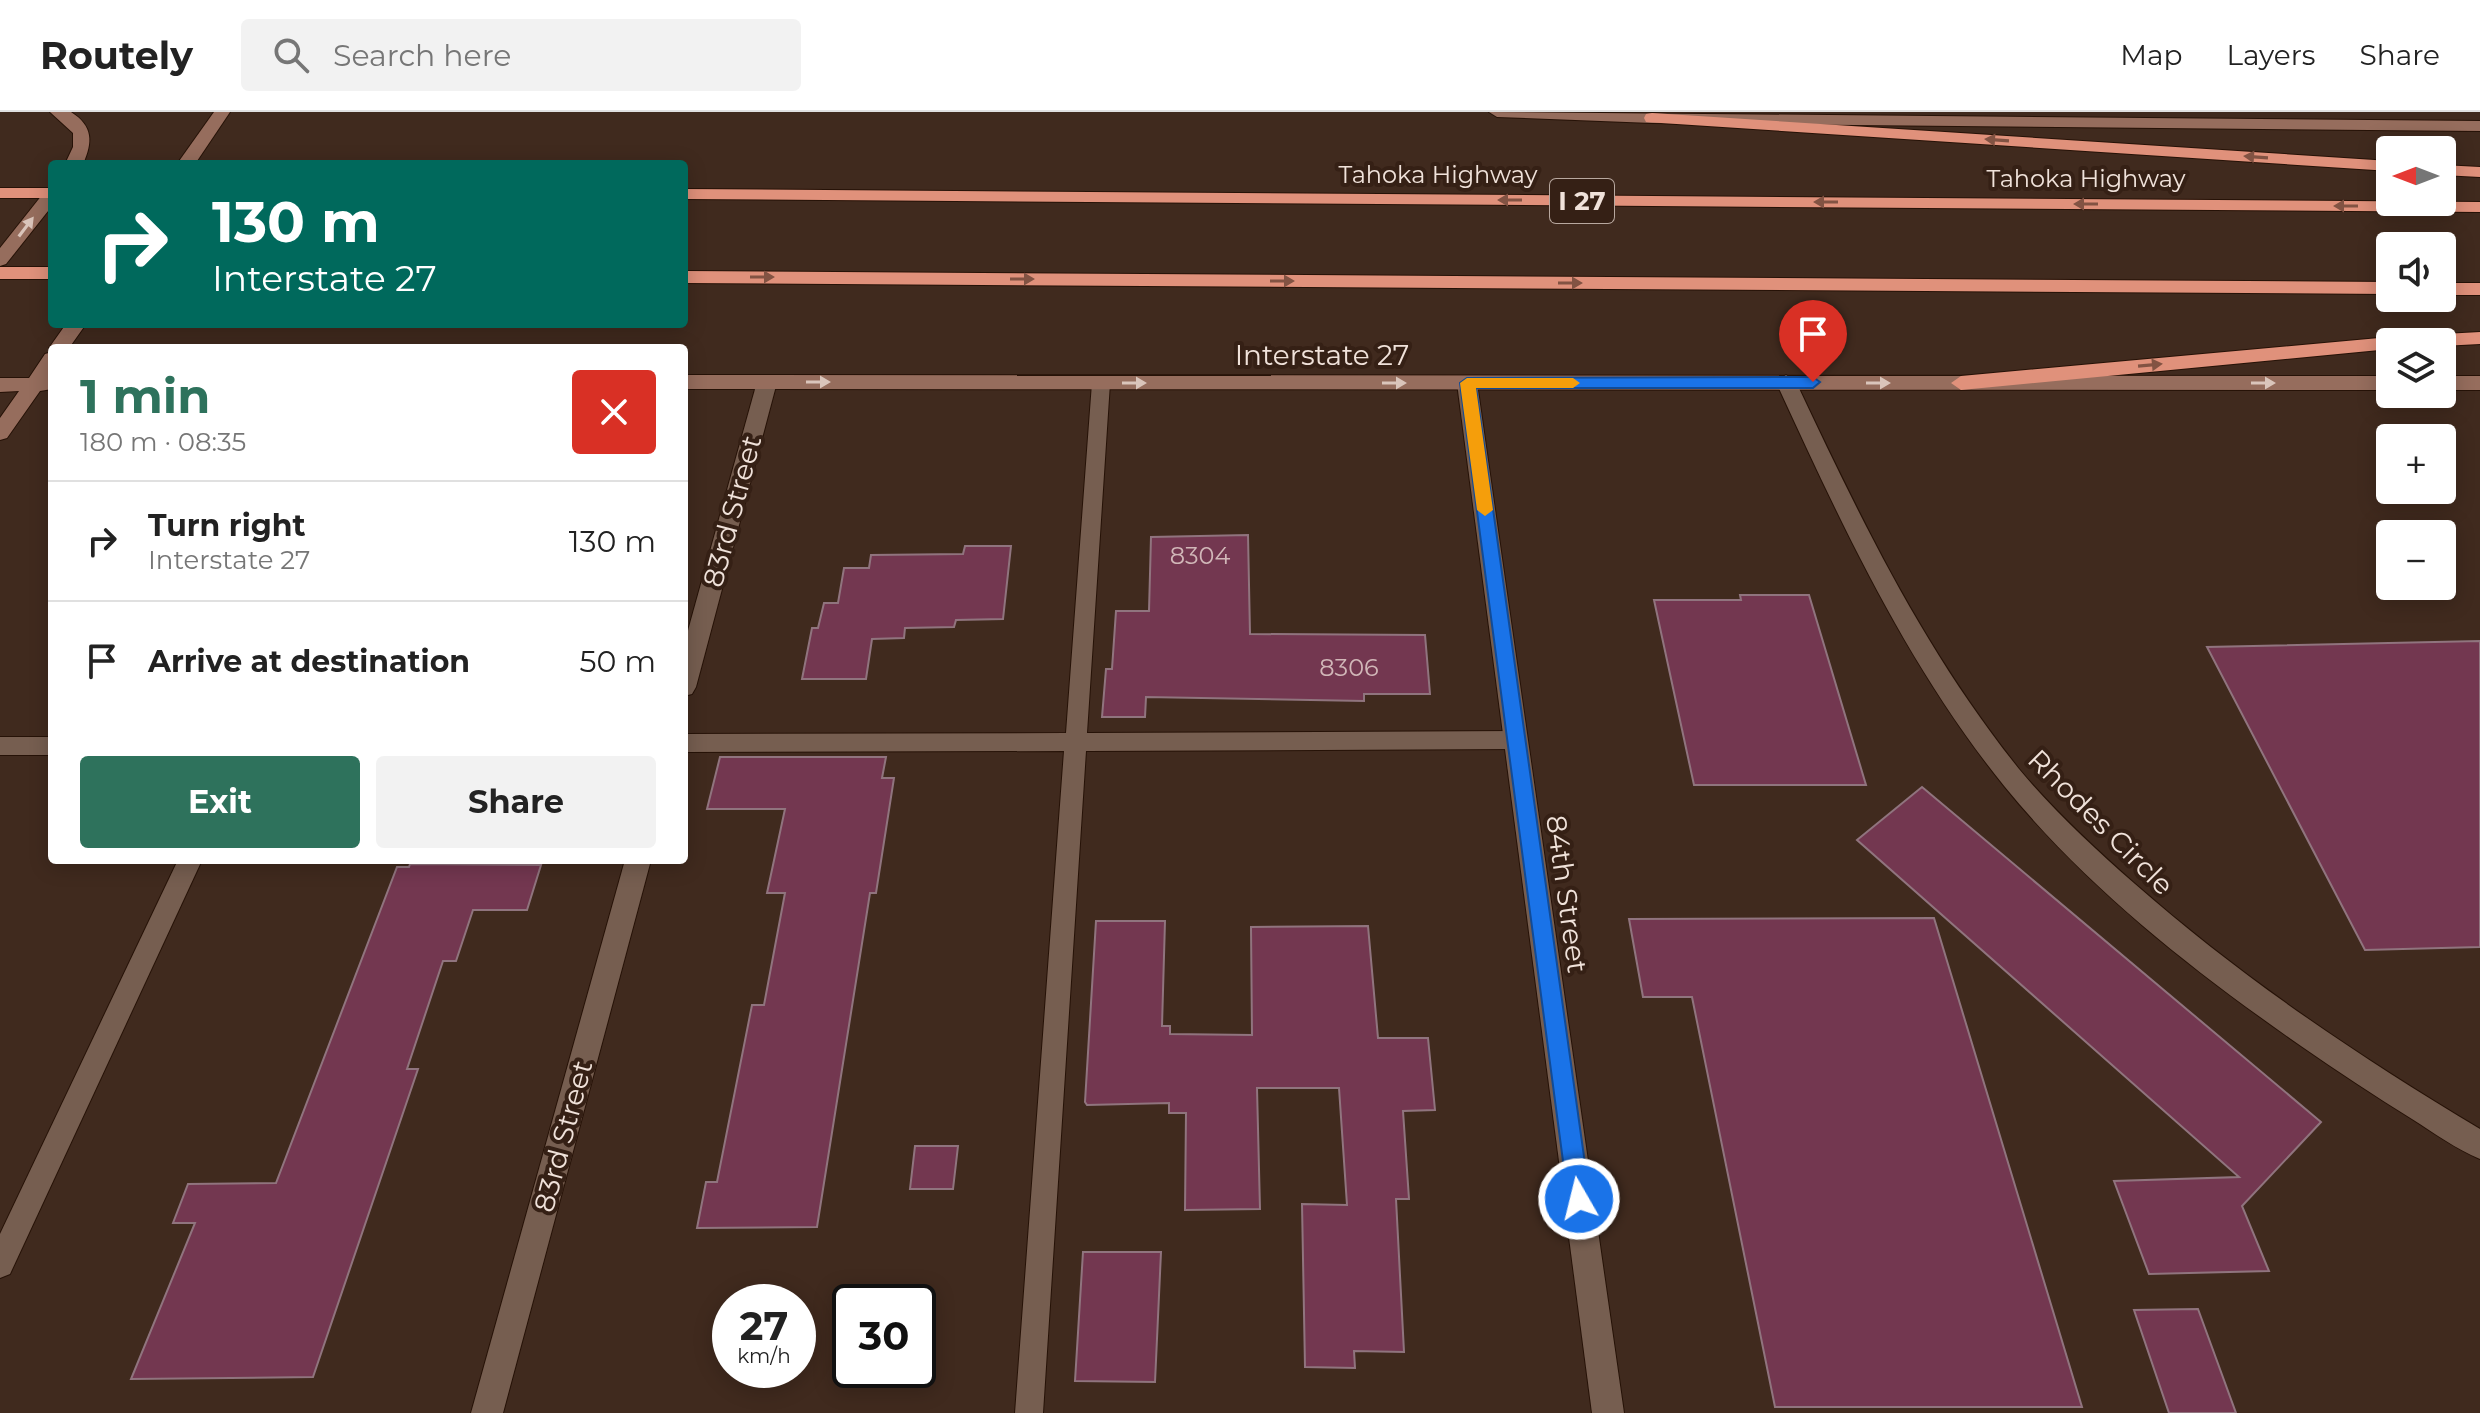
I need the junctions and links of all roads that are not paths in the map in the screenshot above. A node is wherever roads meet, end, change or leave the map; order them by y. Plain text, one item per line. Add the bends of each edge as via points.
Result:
1 (58, 112) edge
2 (222, 112) edge
3 (1497, 112) edge
4 (1531, 113) edge
5 (1652, 118) junction
6 (2480, 126) edge
7 (76, 160) edge
8 (189, 160) edge
9 (2376, 165) edge
10 (2456, 171) edge
11 (2480, 172) edge
12 (0, 193) edge
13 (48, 193) edge
14 (688, 194) edge
15 (48, 198) edge
16 (2480, 207) edge
17 (0, 260) edge
18 (0, 273) edge
19 (48, 273) edge
20 (688, 277) edge
21 (2376, 288) edge
22 (2456, 289) edge
23 (2480, 289) edge
24 (2480, 338) edge
25 (2456, 339) edge
26 (2376, 344) edge
27 (688, 382) edge
28 (767, 382) junction
29 (1786, 382) junction
30 (1101, 383) junction
31 (1467, 383) junction
32 (1961, 383) junction
33 (2376, 383) edge
34 (2456, 383) edge
35 (2480, 383) edge
36 (43, 384) edge
37 (0, 385) edge
38 (0, 433) edge
39 (688, 672) edge
40 (1516, 740) junction
41 (1076, 741) junction
42 (688, 743) edge
43 (0, 746) edge
44 (48, 746) edge
45 (188, 864) edge
46 (637, 864) edge
47 (2480, 1145) edge
48 (0, 1264) edge
49 (487, 1413) edge
50 (1029, 1413) edge
51 (1608, 1413) edge

1 - 7 main road via 73,119 83,133
2 - 8 main road
3 - 4 main road
4 - 5 main road
5 - 6 main road, Tahoka Highway
9 -> 5 highway
10 - 11 highway
12 - 13 highway
16 -> 14 highway, Tahoka Highway / I 27
17 -> 15 main road
18 - 19 highway
20 -> 21 highway
22 - 23 highway
24 - 25 highway
32 -> 26 highway
27 - 28 main road, Interstate 27
28 -> 30 main road, Interstate 27
28 - 39 street, 83rd Street
29 - 31 main road, Interstate 27
29 -> 32 main road, Interstate 27
29 - 47 street, Rhodes Circle via 1844,509 1901,613 2000,763 2064,836 2164,929 2274,1014
30 -> 31 main road, Interstate 27
30 - 41 lane
31 - 40 street, 84th Street
32 -> 33 main road
34 - 35 main road
36 - 37 main road
36 - 38 main road
40 - 41 lane
40 - 51 street, 84th Street
41 - 42 lane
41 - 50 lane
43 - 44 lane
45 - 48 lane
46 - 49 street, 83rd Street

